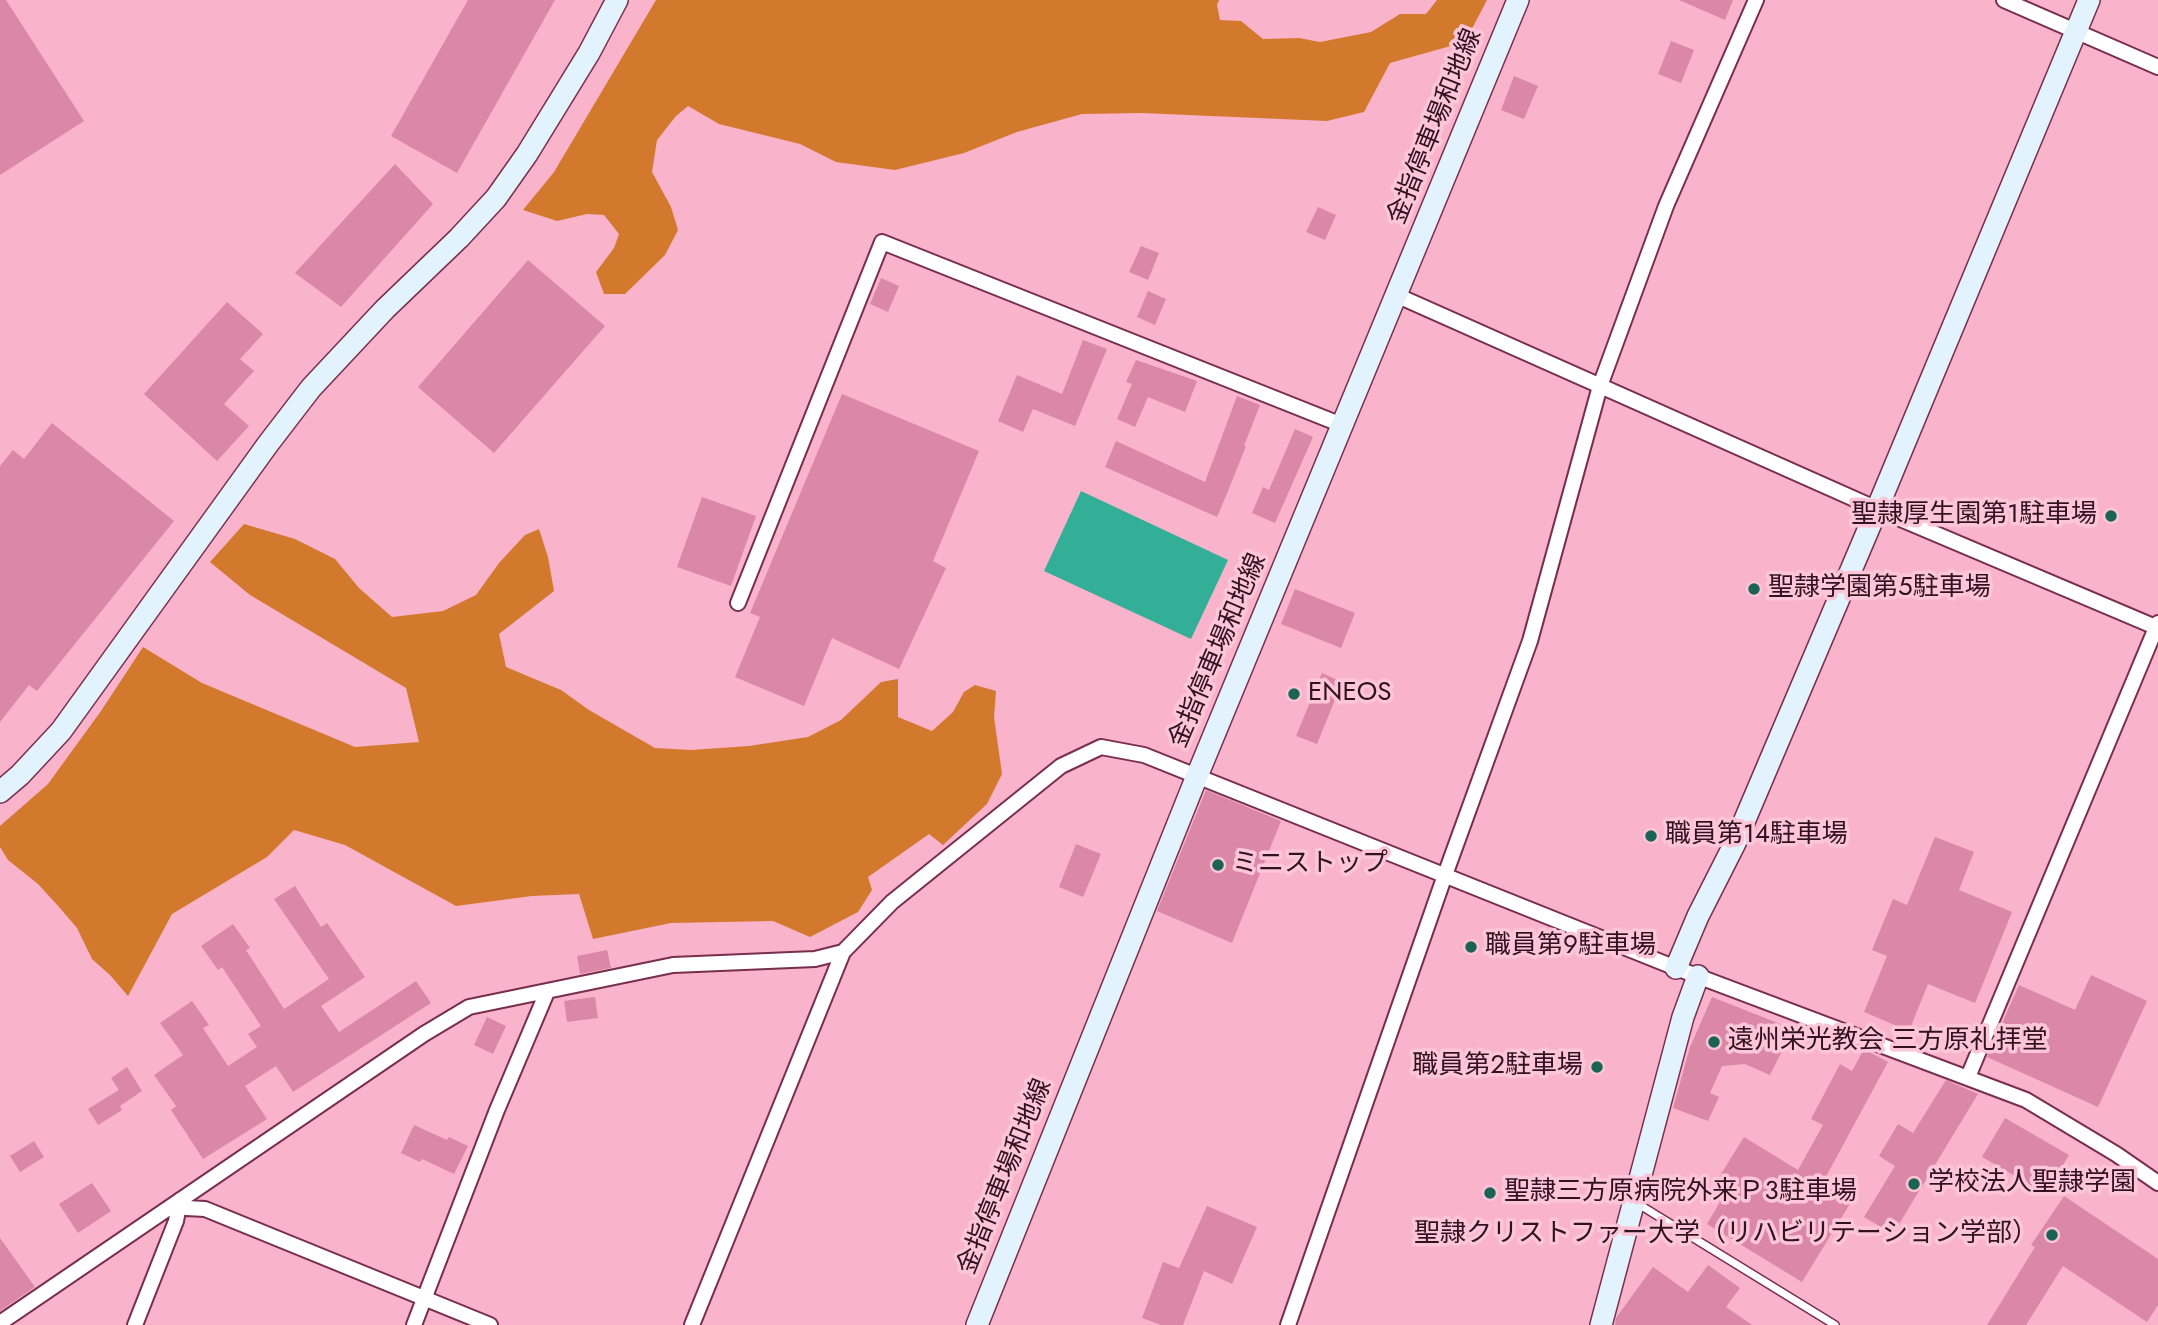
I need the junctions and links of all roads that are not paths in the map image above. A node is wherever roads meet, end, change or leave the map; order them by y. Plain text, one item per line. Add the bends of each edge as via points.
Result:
1 (617, 0) edge
2 (1518, 0) edge
3 (1756, 0) edge
4 (2004, 0) edge
5 (2089, 0) edge
6 (2076, 31) junction
7 (2158, 67) edge
8 (1396, 295) junction
9 (1600, 386) junction
10 (1342, 425) junction
11 (1877, 509) junction
12 (738, 603) dead end
13 (2157, 626) edge
14 (1197, 776) junction
15 (0, 792) edge
16 (1444, 875) junction
17 (843, 952) junction
18 (1676, 968) junction
19 (1698, 976) junction
20 (547, 992) junction
21 (1968, 1077) junction
22 (2158, 1183) edge
23 (180, 1200) junction
24 (1634, 1202) junction
25 (425, 1298) junction
26 (0, 1323) edge
27 (135, 1325) edge
28 (414, 1325) edge
29 (491, 1325) edge
30 (692, 1325) edge
31 (977, 1325) edge
32 (1288, 1325) edge
33 (1601, 1325) edge
34 (1835, 1325) edge

1 - 15 street via 589,53 496,198 311,388 61,731
2 - 8 street, 金指停車場和地線
3 - 9 street via 1666,206
4 - 6 street
5 - 6 street
6 - 7 street
6 - 11 street
8 - 9 street
8 - 10 street, 金指停車場和地線
9 - 11 street
9 - 16 street via 1530,641
10 - 12 street via 882,243
10 - 14 street, 金指停車場和地線
11 - 13 street
11 - 18 street via 1735,843
13 - 21 street
14 - 16 street
14 - 17 street via 1144,755 1101,747 1061,766 892,902
14 - 31 street, 金指停車場和地線
16 - 18 street
16 - 32 street
17 - 20 street via 815,959 673,965
17 - 30 street
18 - 19 street
19 - 21 street
19 - 24 street
20 - 23 street via 469,1007
20 - 25 street
21 - 22 street via 2026,1100
23 - 25 street via 186,1208 205,1209
23 - 26 street
23 - 27 street
24 - 33 street
24 - 34 lane
25 - 28 street
25 - 29 street

